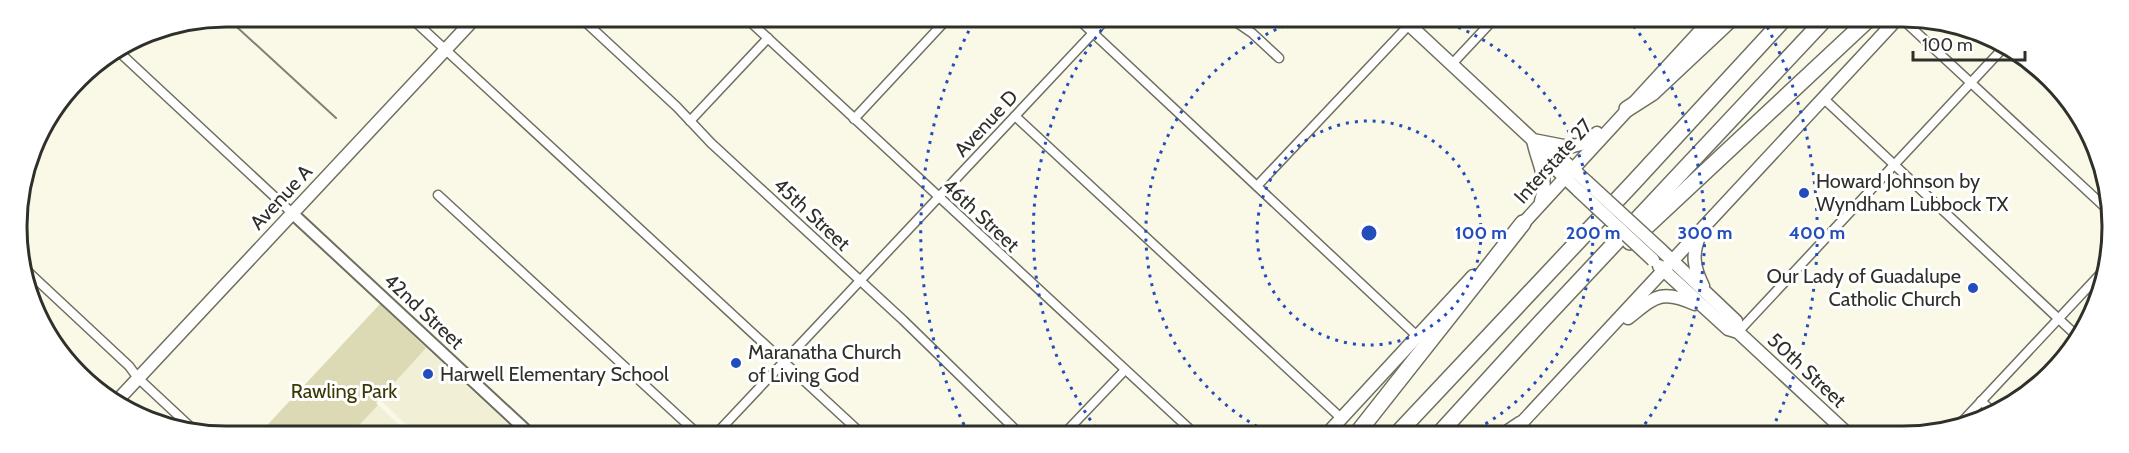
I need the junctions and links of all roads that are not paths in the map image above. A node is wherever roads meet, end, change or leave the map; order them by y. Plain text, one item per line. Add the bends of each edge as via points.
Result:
1 (422, 27) edge
2 (467, 27) edge
3 (591, 27) edge
4 (756, 27) edge
5 (940, 27) edge
6 (1087, 27) edge
7 (1099, 27) edge
8 (1243, 27) edge
9 (1401, 27) edge
10 (1412, 27) edge
11 (1487, 27) edge
12 (1704, 27) edge
13 (1722, 27) edge
14 (1777, 27) edge
15 (1818, 27) edge
16 (1860, 27) edge
17 (1891, 27) edge
18 (1911, 28) edge
19 (1093, 33) junction
20 (768, 38) junction
21 (447, 48) junction
22 (1999, 52) edge
23 (124, 56) edge
24 (1279, 58) dead end
25 (1452, 64) junction
26 (1971, 82) junction
27 (1823, 98) junction
28 (1624, 113) junction
29 (1015, 116) junction
30 (854, 119) junction
31 (690, 121) junction
32 (1536, 143) junction
33 (1895, 164) junction
34 (1569, 173) junction
35 (1257, 186) junction
36 (1583, 187) junction
37 (438, 195) dead end
38 (939, 198) junction
39 (2100, 203) edge
40 (1540, 205) junction
41 (292, 213) junction
42 (1523, 223) junction
43 (1708, 223) junction
44 (1673, 261) junction
45 (1664, 270) junction
46 (34, 277) edge
47 (2094, 281) edge
48 (861, 282) junction
49 (1707, 293) junction
50 (1712, 315) junction
51 (2059, 319) junction
52 (1541, 322) junction
53 (2072, 331) edge
54 (1738, 332) junction
55 (1418, 336) junction
56 (1601, 339) junction
57 (784, 362) junction
58 (1125, 370) junction
59 (138, 378) junction
60 (122, 396) edge
61 (1981, 401) junction
62 (1987, 407) edge
63 (1968, 414) edge
64 (1341, 418) junction
65 (184, 421) edge
66 (1521, 424) junction
67 (521, 426) edge
68 (689, 426) edge
69 (724, 426) edge
70 (853, 426) edge
71 (1012, 426) edge
72 (1072, 426) edge
73 (1186, 426) edge
74 (1334, 426) edge
75 (1363, 426) edge
76 (1404, 426) edge
77 (1446, 426) edge
78 (1518, 426) edge
79 (1523, 426) edge
80 (1839, 426) edge

1 - 21 street
2 - 21 main road, Avenue A
3 - 31 street, 45th Street
4 - 20 street, 46th Street
5 - 30 street
6 - 19 street
7 - 19 street, Avenue D
8 - 24 street
9 - 35 street
10 - 25 main road, 50th Street
11 - 25 street
12 - 28 main road, Interstate 27
13 - 28 highway via 1652,93
14 - 76 highway
15 - 52 highway
16 - 52 highway
17 - 27 main road
18 - 26 street
19 - 29 street, Avenue D
19 - 35 street
20 - 30 street, 46th Street
20 - 31 street
21 - 41 main road, Avenue A
21 - 57 street
22 - 26 street
23 - 41 street
25 - 32 main road, 50th Street
26 - 33 street
26 - 39 street
27 - 33 street
27 - 43 main road
28 - 32 main road via 1582,145
28 - 34 main road, Interstate 27
29 - 38 street, Avenue D
29 - 64 street
30 - 38 street, 46th Street
31 - 48 street, 45th Street
32 - 34 main road, 50th Street
32 - 40 main road via 1545,181
33 - 51 street
33 - 54 street
34 - 36 main road, 50th Street
34 - 40 main road, Interstate 27
35 - 55 street
36 - 44 main road, 50th Street, bridge
36 - 45 main road, 50th Street, bridge
37 - 68 street
38 - 48 street, Avenue D
38 - 58 street, 46th Street
40 - 42 main road, Interstate 27
41 - 59 main road, Avenue A
41 - 67 street, 42nd Street
42 - 55 main road, Interstate 27
42 - 75 highway
43 - 44 main road
43 - 49 main road via 1696,243 1693,260
44 - 45 main road
44 - 49 main road, 50th Street
45 - 50 main road, 50th Street
45 - 56 main road
46 - 59 street
47 - 51 street
48 - 57 street, Avenue D
48 - 71 street, 45th Street
49 - 54 main road, 50th Street via 1736,321
50 - 54 main road, 50th Street
50 - 56 main road via 1685,299 1655,297
51 - 53 street
51 - 61 street
52 - 77 highway
54 - 80 main road, 50th Street
55 - 64 main road, Interstate 27
56 - 66 main road
57 - 69 street, Avenue D
57 - 70 street
58 - 72 street
58 - 73 street, 46th Street
59 - 60 main road, Avenue A
59 - 65 street
61 - 62 street
61 - 63 street
64 - 74 main road, Interstate 27
66 - 78 highway
66 - 79 street

